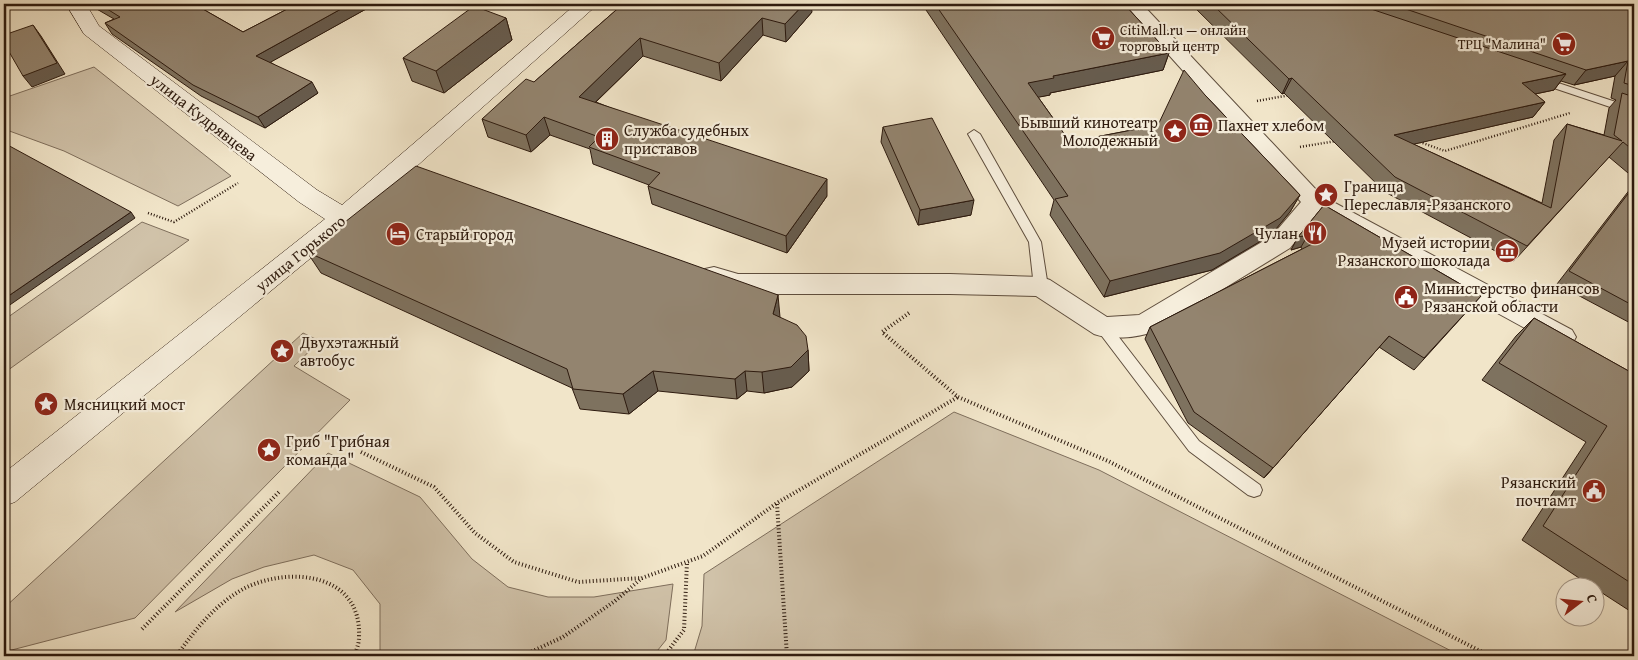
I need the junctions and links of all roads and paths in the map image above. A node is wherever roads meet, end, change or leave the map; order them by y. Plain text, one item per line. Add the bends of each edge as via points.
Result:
1 (76, 4) edge
2 (588, 4) edge
3 (1132, 4) edge
4 (1530, 76) edge
5 (1292, 94) edge
6 (1605, 102) junction
7 (1227, 107) junction
8 (1634, 112) edge
9 (974, 134) dead end
10 (1343, 139) edge
11 (1412, 139) edge
12 (1270, 153) junction
13 (238, 183) dead end
14 (1314, 202) junction
15 (148, 213) dead end
16 (344, 218) junction
17 (691, 268) edge
18 (950, 284) junction
19 (1041, 287) junction
20 (1103, 327) junction
21 (1582, 347) edge
22 (958, 397) junction
23 (361, 452) dead end
24 (1254, 490) dead end
25 (4, 492) edge
26 (279, 492) dead end
27 (777, 503) junction
28 (687, 562) junction
29 (642, 578) junction
30 (142, 629) dead end
31 (180, 651) dead end
32 (355, 656) edge
33 (522, 656) edge
34 (664, 656) edge
35 (787, 656) edge
36 (1490, 656) edge

1 - 16 street, улица Кудрявцева via 91,30 308,196
2 - 16 street, улица Горького via 414,170
3 - 7 street
4 - 6 lane
5 - 7 path
6 - 8 lane
6 - 11 path via 1445,151
7 - 12 street
9 - 19 lane via 1035,242
10 - 12 path
12 - 14 street
13 - 15 path via 174,222
14 - 20 street via 1280,242 1144,325
14 - 21 street
16 - 25 street, улица Горького
17 - 18 street via 738,284
18 - 19 street
18 - 22 path via 882,332
19 - 20 street
20 - 24 lane via 1194,446
22 - 27 path
22 - 36 path via 1108,461
23 - 29 path via 434,488 476,533 514,562 578,582
26 - 30 path
27 - 28 path via 702,556
27 - 35 path
28 - 29 path
28 - 34 path via 684,630
29 - 33 path via 563,637
31 - 32 path via 204,618 224,601 247,587 272,578 304,574 334,585 354,606 360,636

